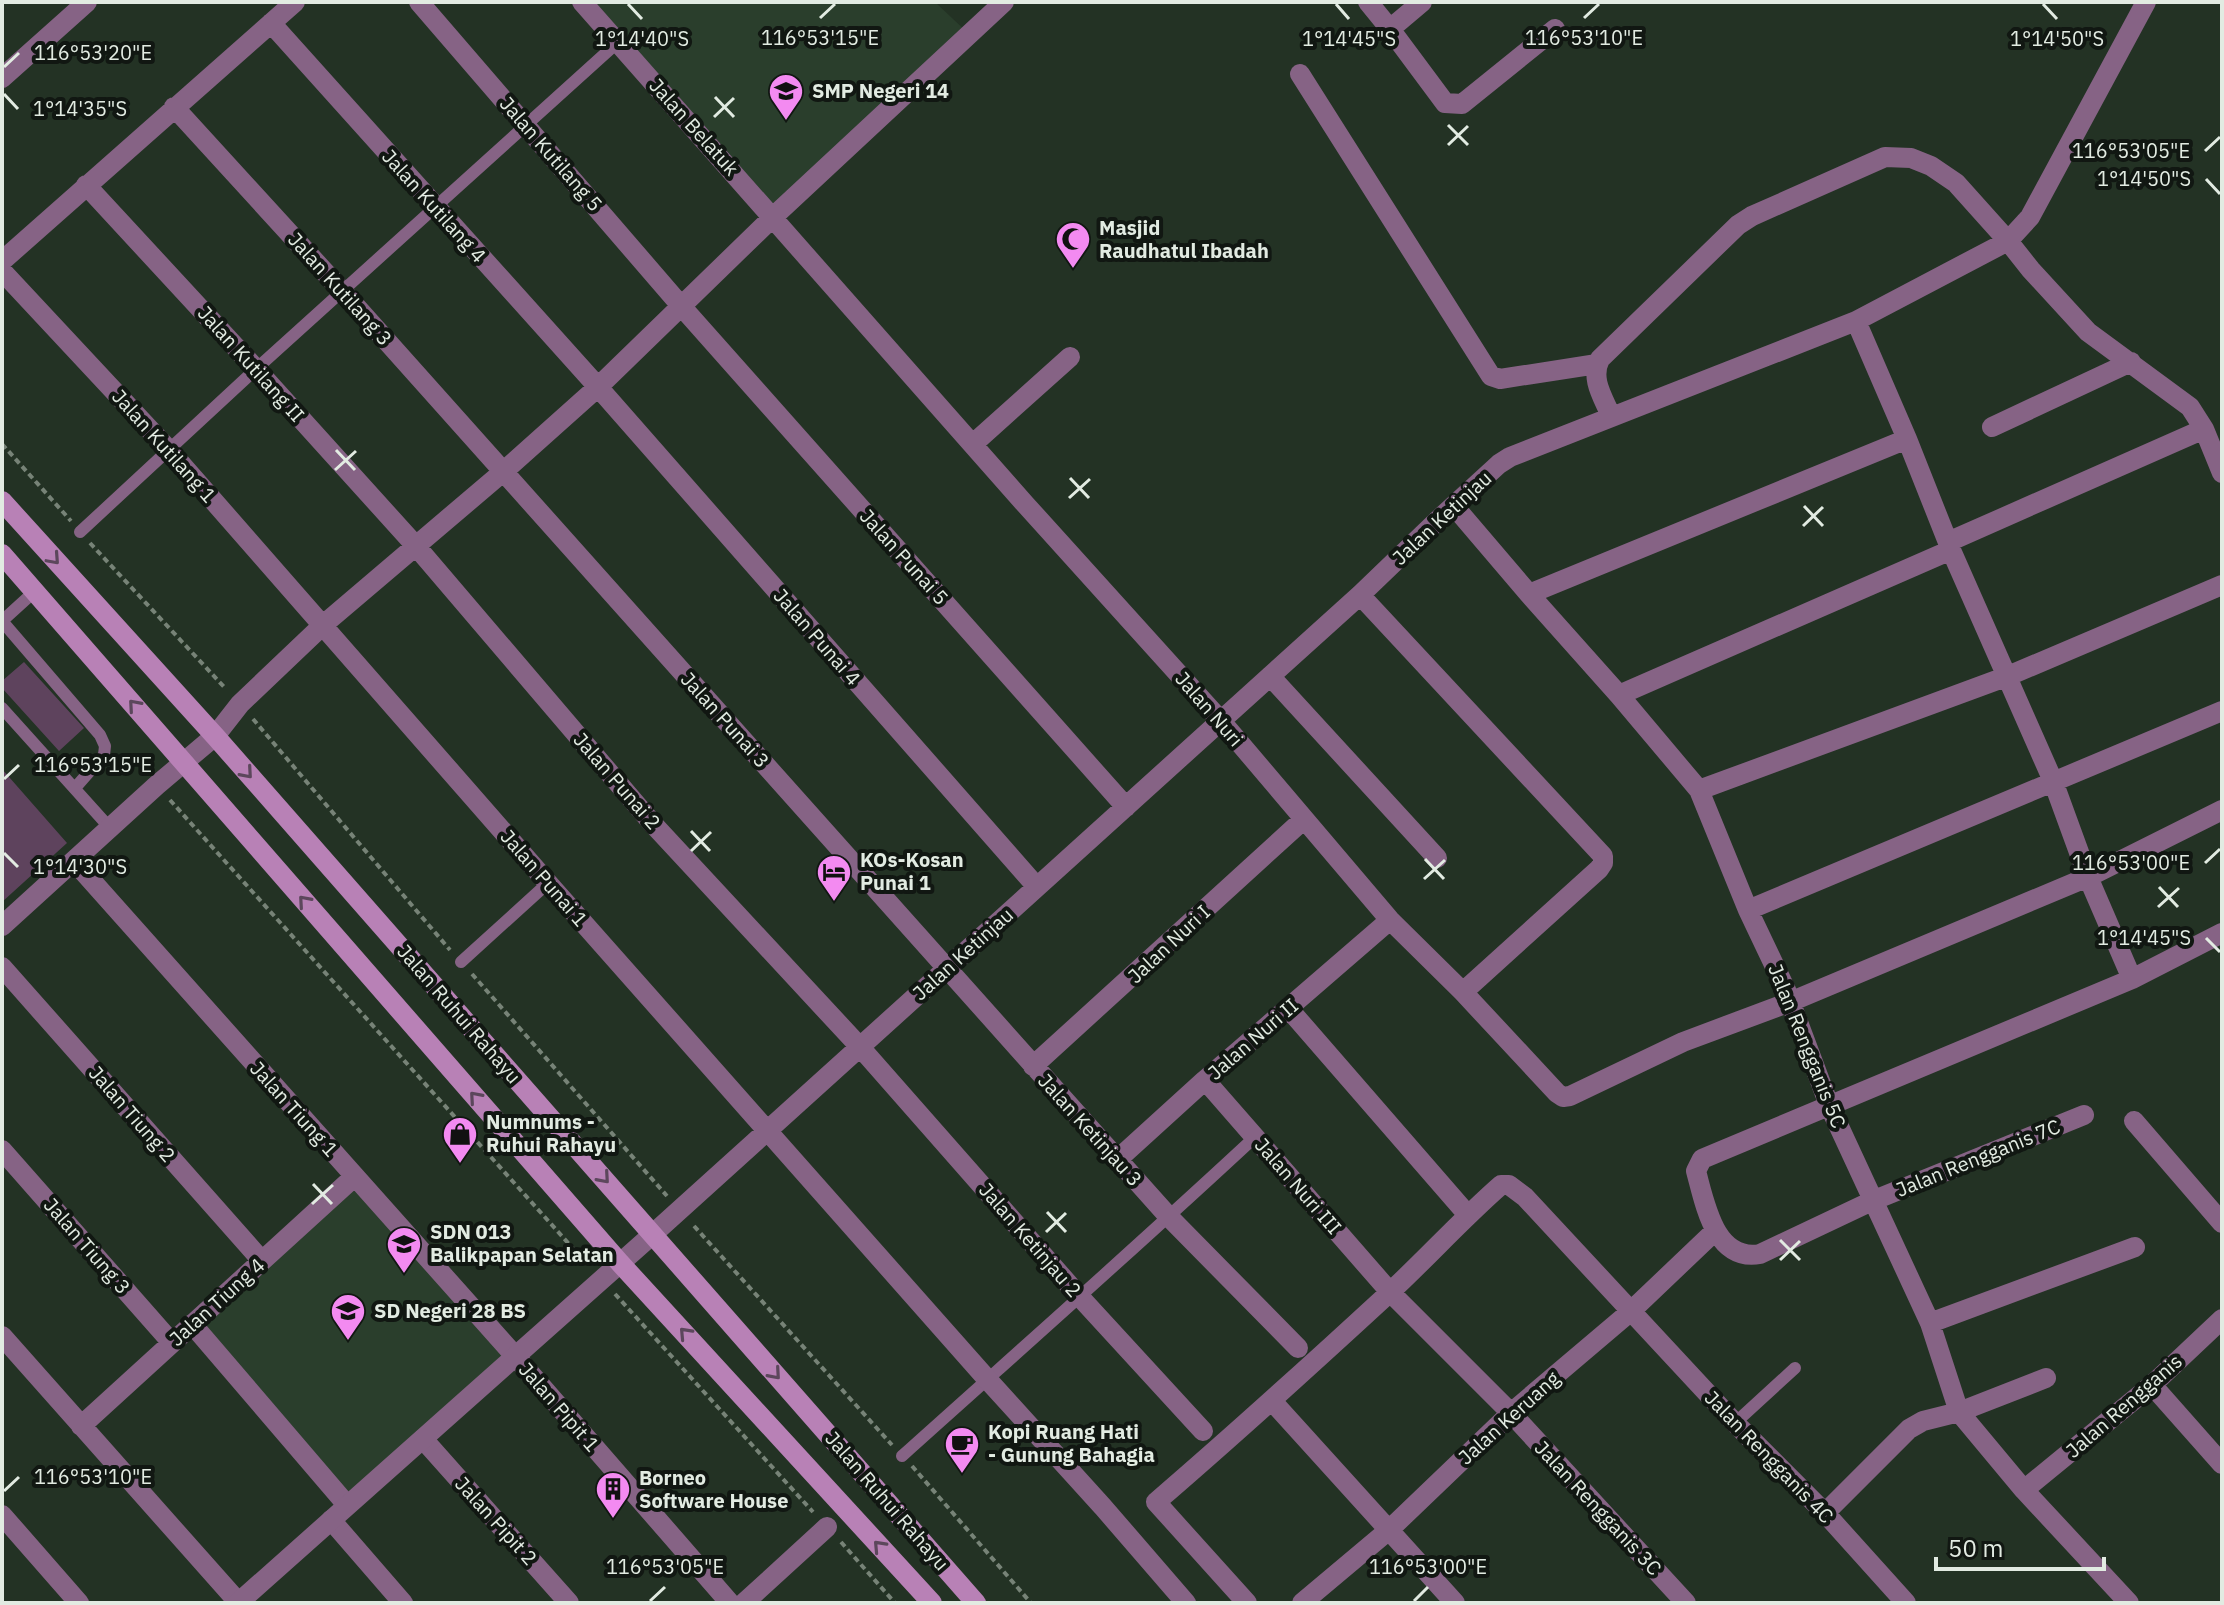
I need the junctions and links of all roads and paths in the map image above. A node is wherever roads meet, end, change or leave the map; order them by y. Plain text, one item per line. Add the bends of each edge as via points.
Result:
1 (87, 2) edge
2 (295, 2) edge
3 (419, 2) edge
4 (582, 2) edge
5 (1004, 2) edge
6 (1368, 2) edge
7 (1422, 2) edge
8 (2146, 2) edge
9 (271, 23) junction
10 (1390, 29) junction
11 (1555, 29) dead end
12 (618, 42) junction
13 (1300, 74) dead end
14 (2, 78) edge
15 (174, 107) junction
16 (525, 125) junction
17 (86, 185) junction
18 (436, 209) junction
19 (773, 217) junction
20 (2008, 241) junction
21 (2, 261) edge
22 (2, 271) edge
23 (343, 292) junction
24 (682, 307) junction
25 (1856, 321) junction
26 (1070, 357) dead end
27 (2131, 362) junction
28 (1597, 364) junction
29 (256, 369) junction
30 (598, 387) junction
31 (1611, 416) junction
32 (1992, 427) dead end
33 (2204, 429) junction
34 (1907, 439) junction
35 (2, 444) edge
36 (973, 444) junction
37 (169, 450) junction
38 (504, 471) junction
39 (2222, 473) edge
40 (2, 501) edge
41 (1454, 506) junction
42 (80, 532) junction
43 (415, 545) junction
44 (1950, 546) junction
45 (2, 554) edge
46 (2222, 585) edge
47 (35, 591) junction
48 (1529, 594) junction
49 (1360, 595) junction
50 (2, 621) edge
51 (323, 625) junction
52 (1270, 676) junction
53 (2008, 676) junction
54 (1619, 695) junction
55 (240, 704) junction
56 (2, 708) edge
57 (2222, 711) edge
58 (1221, 721) junction
59 (215, 736) junction
60 (185, 763) junction
61 (2053, 781) junction
62 (157, 785) junction
63 (75, 788) junction
64 (1699, 790) junction
65 (1126, 807) junction
66 (2222, 810) edge
67 (1303, 820) junction
68 (110, 828) junction
69 (1437, 858) dead end
70 (74, 861) junction
71 (2088, 877) junction
72 (548, 883) junction
73 (1037, 887) junction
74 (1748, 910) junction
75 (1390, 920) junction
76 (2, 926) edge
77 (2222, 933) edge
78 (461, 962) dead end
79 (2, 967) edge
80 (946, 969) junction
81 (2132, 979) junction
82 (1463, 992) junction
83 (1790, 1002) junction
84 (1288, 1008) junction
85 (860, 1047) junction
86 (1033, 1066) junction
87 (1205, 1080) junction
88 (1829, 1105) junction
89 (2084, 1115) dead end
90 (2134, 1121) dead end
91 (768, 1130) junction
92 (1255, 1137) junction
93 (2, 1150) edge
94 (1117, 1160) junction
95 (354, 1177) junction
96 (1872, 1201) junction
97 (679, 1210) junction
98 (1467, 1214) junction
99 (1169, 1217) junction
100 (2222, 1223) edge
101 (1715, 1231) junction
102 (653, 1234) junction
103 (2135, 1247) dead end
104 (262, 1261) junction
105 (620, 1263) junction
106 (601, 1280) junction
107 (1390, 1292) junction
108 (1079, 1296) junction
109 (1630, 1312) junction
110 (2222, 1319) edge
111 (1930, 1323) junction
112 (192, 1324) junction
113 (2, 1336) edge
114 (172, 1343) junction
115 (1298, 1348) dead end
116 (515, 1356) junction
117 (1795, 1368) dead end
118 (2046, 1378) dead end
119 (987, 1379) junction
120 (2152, 1385) junction
121 (1272, 1401) junction
122 (1959, 1412) junction
123 (1511, 1413) junction
124 (1735, 1423) junction
125 (81, 1426) junction
126 (1203, 1431) dead end
127 (423, 1439) junction
128 (902, 1456) junction
129 (2222, 1464) edge
130 (2024, 1490) junction
131 (347, 1505) junction
132 (1825, 1513) junction
133 (2, 1515) edge
134 (331, 1520) junction
135 (827, 1527) junction
136 (1390, 1529) junction
137 (79, 1603) edge
138 (238, 1603) edge
139 (403, 1603) edge
140 (569, 1603) edge
141 (730, 1603) edge
142 (744, 1603) edge
143 (895, 1603) edge
144 (932, 1603) edge
145 (976, 1603) edge
146 (1031, 1603) edge
147 (1186, 1603) edge
148 (1247, 1603) edge
149 (1302, 1603) edge
150 (1455, 1603) edge
151 (1686, 1603) edge
152 (1906, 1603) edge
153 (2129, 1603) edge

1 - 14 street
2 - 9 street
3 - 16 street, Jalan Kutilang 5
4 - 12 street, Jalan Belatuk
5 - 19 street
6 - 10 street
7 - 10 street
8 - 20 street, Jalan Ketinjau via 2030,217
9 - 15 street
9 - 18 street, Jalan Kutilang 4
10 - 11 street via 1445,103 1453,105 1462,104
12 - 16 lane
12 - 19 street, Jalan Belatuk
13 - 28 street via 1491,376
15 - 17 street
15 - 23 street, Jalan Kutilang 3
16 - 18 lane
16 - 24 street, Jalan Kutilang 5
17 - 21 street
17 - 29 street, Jalan Kutilang II
18 - 23 lane
18 - 30 street, Jalan Kutilang 4
19 - 24 street
19 - 36 street, Jalan Nuri
20 - 25 street, Jalan Ketinjau
20 - 27 street via 2088,332
20 - 28 street via 1956,183 1911,158 1885,157 1738,225
22 - 37 street, Jalan Kutilang 1
23 - 29 lane
23 - 38 street, Jalan Kutilang 3
24 - 30 street
24 - 65 street, Jalan Punai 5
25 - 31 street, Jalan Ketinjau
25 - 34 street
26 - 36 street
27 - 32 street
27 - 33 street via 2190,407
28 - 31 street via 1596,382
29 - 37 lane
29 - 43 street, Jalan Kutilang II
30 - 38 street
30 - 73 street, Jalan Punai 4
31 - 41 street, Jalan Ketinjau via 1510,457
33 - 39 street
33 - 44 street
34 - 44 street
34 - 48 street
35 - 42 path
36 - 58 street, Jalan Nuri
37 - 42 lane
37 - 51 street, Jalan Kutilang 1
38 - 43 street
38 - 80 street, Jalan Punai 3
40 -> 59 main road, Jalan Ruhui Rahayu
41 - 48 street, Jalan Rengganis 5C
41 - 49 street, Jalan Ketinjau
42 - 55 path
43 - 51 street
43 - 85 street, Jalan Punai 2 via 653,824
44 - 53 street
44 - 54 street
45 - 47 main road, Jalan Ruhui Rahayu
46 - 53 street
47 - 50 lane
60 -> 47 main road, Jalan Ruhui Rahayu
48 - 54 street, Jalan Rengganis 5C
49 - 52 street, Jalan Ketinjau
49 - 82 street via 1603,856 1599,869
50 - 63 lane via 105,746 104,755
51 - 55 street
51 - 72 street, Jalan Punai 1
52 - 58 street, Jalan Ketinjau
52 - 69 street
53 - 61 street
53 - 64 street
54 - 64 street, Jalan Rengganis 5C
55 - 59 street
56 - 63 lane
57 - 61 street
58 - 65 street, Jalan Ketinjau
58 - 67 street, Jalan Nuri
59 - 60 street
59 -> 102 main road, Jalan Ruhui Rahayu
60 - 62 street
105 -> 60 main road, Jalan Ruhui Rahayu
61 - 71 street
61 - 74 street
62 - 68 street
62 - 106 path
63 - 68 lane
64 - 74 street, Jalan Rengganis 5C
65 - 73 street, Jalan Ketinjau
66 - 71 street
67 - 75 street, Jalan Nuri
67 - 86 street, Jalan Nuri I
68 - 70 street
70 - 76 street
70 - 95 street, Jalan Tiung 1
71 - 81 street
71 - 83 street
72 - 78 lane
72 - 91 street, Jalan Punai 1
73 - 80 street, Jalan Ketinjau
74 - 83 street, Jalan Rengganis 5C
75 - 82 street, Jalan Nuri
75 - 84 street, Jalan Nuri II
77 - 81 street
79 - 104 street, Jalan Tiung 2
80 - 85 street, Jalan Ketinjau
80 - 86 street, Jalan Ketinjau 3
81 - 88 street
82 - 83 street, Jalan Nuri via 1563,1097 1683,1042
83 - 88 street, Jalan Rengganis 5C
84 - 87 street, Jalan Nuri II
84 - 98 street
85 - 91 street, Jalan Ketinjau
85 - 108 street, Jalan Ketinjau 2
86 - 94 street, Jalan Ketinjau 3
87 - 92 street, Jalan Nuri III
87 - 94 street, Jalan Nuri II
88 - 96 street, Jalan Rengganis 5C
88 - 101 street via 1702,1159 1696,1171
89 - 96 street, Jalan Rengganis 7C
90 - 100 street
91 - 97 street, Jalan Ketinjau
91 - 119 street
92 - 99 lane
92 - 107 street, Jalan Nuri III
93 - 114 street, Jalan Tiung 3
94 - 99 street, Jalan Ketinjau 3
95 - 104 street, Jalan Tiung 4
95 - 116 street, Jalan Tiung 1
96 - 101 street via 1760,1254 1737,1252
96 - 111 street, Jalan Rengganis 5C
97 - 102 street, Jalan Ketinjau
97 - 128 path
98 - 107 street
98 - 109 street, Jalan Rengganis 4C via 1501,1185 1517,1189
99 - 108 lane
99 - 115 street, Jalan Ketinjau 3
101 - 109 street, Jalan Keruang
102 - 105 street, Jalan Ketinjau
102 -> 145 main road, Jalan Ruhui Rahayu
103 - 111 street
104 - 112 street, Jalan Tiung 4
105 - 106 street, Jalan Ketinjau
144 -> 105 main road, Jalan Ruhui Rahayu
106 - 116 street, Jalan Ketinjau
106 - 135 path
107 - 121 street
107 - 123 street, Jalan Nuri III
108 - 119 lane
108 - 126 street, Jalan Ketinjau 2
109 - 123 street, Jalan Keruang
109 - 124 street, Jalan Rengganis 4C
110 - 120 street, Jalan Rengganis
111 - 122 street, Jalan Rengganis 5C
112 - 114 street, Jalan Tiung 4
112 - 131 street
113 - 125 street
114 - 125 street, Jalan Tiung 4
116 - 127 street, Jalan Ketinjau
116 - 141 street, Jalan Pipit 1
117 - 124 lane
118 - 122 street
119 - 128 lane
119 - 147 street
120 - 129 street
120 - 130 street, Jalan Rengganis
121 - 136 street
121 - 148 street via 1156,1502
122 - 130 street, Jalan Rengganis 5C
122 - 132 street via 1909,1429
123 - 136 street, Jalan Keruang
123 - 151 street, Jalan Rengganis 3C
124 - 132 street, Jalan Rengganis 4C
125 - 138 street
127 - 131 street, Jalan Ketinjau
127 - 140 street, Jalan Pipit 2
128 - 146 path
130 - 153 street, Jalan Rengganis 5C
131 - 134 street, Jalan Ketinjau
132 - 152 street, Jalan Rengganis 4C
133 - 137 street
134 - 138 street, Jalan Ketinjau
134 - 139 street
135 - 142 street
135 - 143 path
136 - 149 street, Jalan Keruang
136 - 150 street

